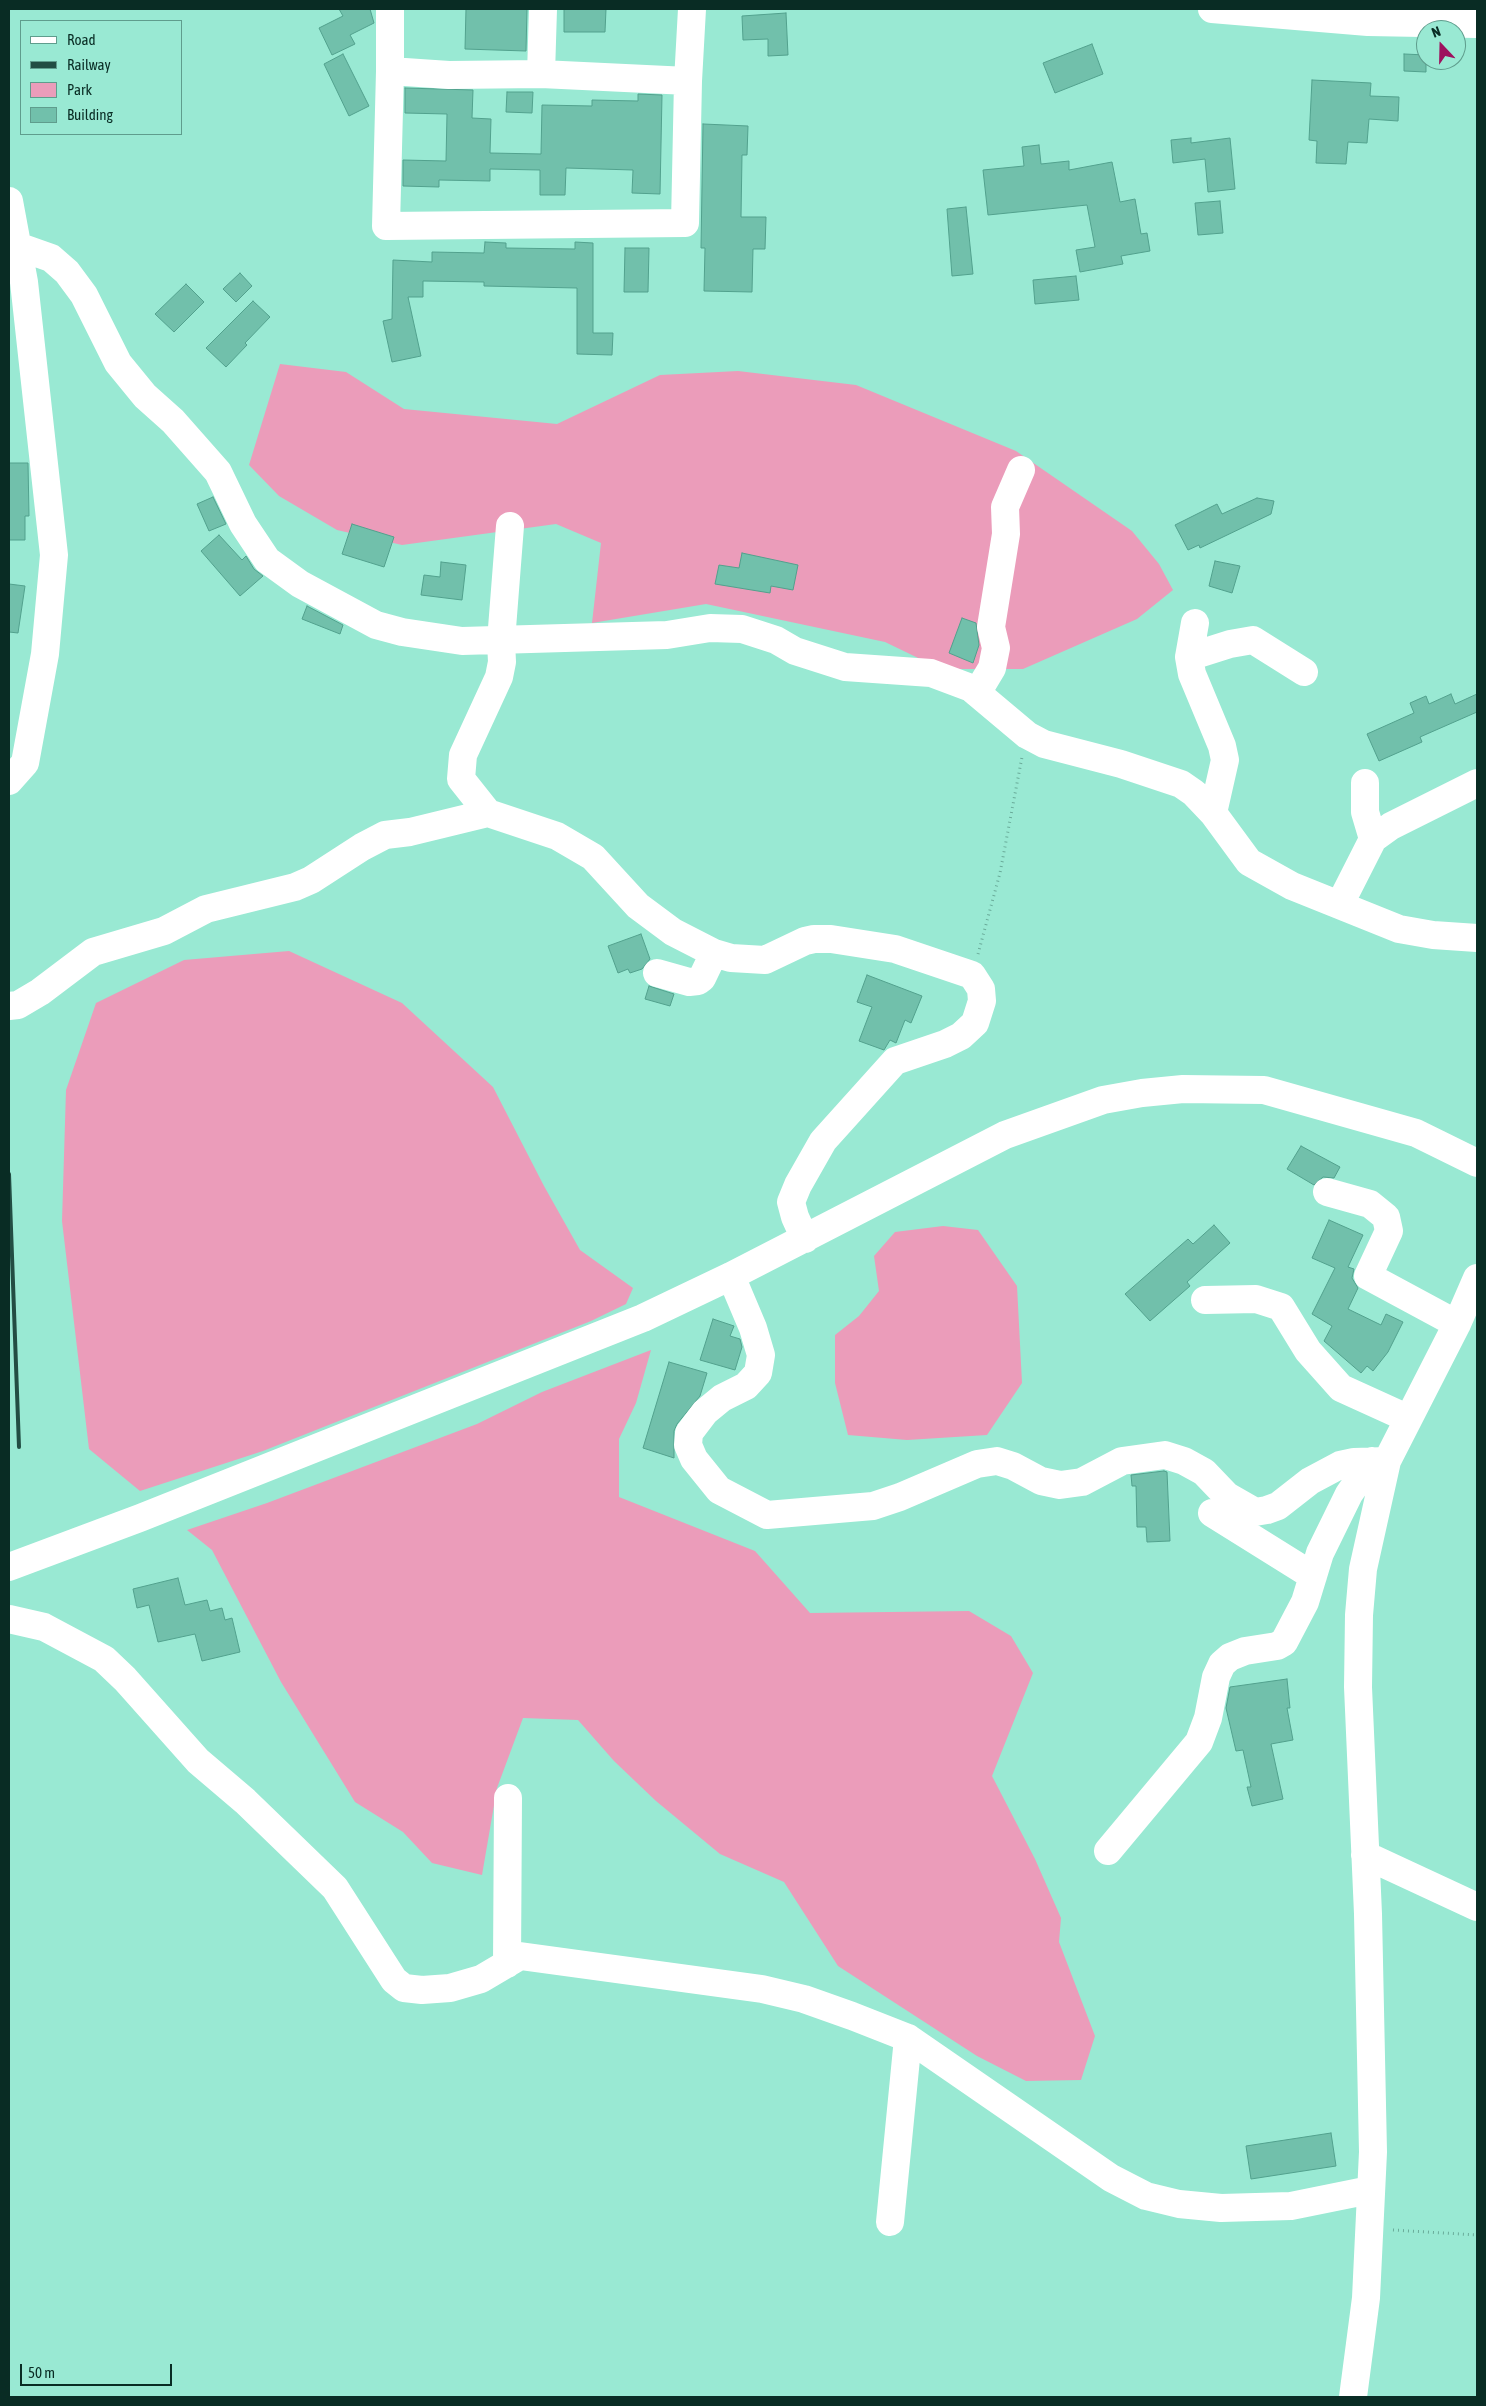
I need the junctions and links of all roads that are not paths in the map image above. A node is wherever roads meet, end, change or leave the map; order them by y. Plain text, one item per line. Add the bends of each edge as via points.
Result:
1 (390, 9) edge
2 (543, 9) edge
3 (692, 9) edge
4 (1212, 9) edge
5 (1407, 16) edge
6 (1477, 24) edge
7 (390, 71) junction
8 (541, 74) junction
9 (688, 81) junction
10 (9, 201) edge
11 (17, 246) junction
12 (1021, 470) dead end
13 (510, 526) dead end
14 (1195, 623) dead end
15 (501, 641) junction
16 (1189, 657) junction
17 (1304, 672) dead end
18 (977, 693) junction
19 (9, 781) edge
20 (1365, 783) dead end
21 (1477, 783) edge
22 (488, 813) junction
23 (1213, 813) junction
24 (1373, 838) junction
25 (1340, 904) junction
26 (1477, 938) edge
27 (714, 953) junction
28 (657, 973) dead end
29 (9, 1006) edge
30 (1477, 1163) edge
31 (1326, 1192) dead end
32 (805, 1239) junction
33 (731, 1276) junction
34 (1477, 1278) edge
35 (1205, 1300) dead end
36 (1457, 1324) junction
37 (1408, 1418) junction
38 (1380, 1461) junction
39 (1212, 1513) dead end
40 (9, 1567) edge
41 (1313, 1576) junction
42 (9, 1619) edge
43 (508, 1798) dead end
44 (1108, 1851) dead end
45 (1365, 1855) junction
46 (1477, 1907) edge
47 (506, 1964) junction
48 (908, 2038) junction
49 (1370, 2190) junction
50 (890, 2222) dead end
51 (1353, 2397) edge

1 - 7 street
2 - 8 street
3 - 9 street
4 - 5 street via 1368,22
5 - 6 street
7 - 8 street via 448,75
7 - 9 street via 386,226 685,223
8 - 9 street
10 - 11 street
11 - 15 street via 51,258 67,272 84,295 118,363 218,472 244,524 267,560 300,584 376,624 402,632 462,641
11 - 19 street via 24,282 54,555 45,654 25,763
12 - 18 street via 1005,507 1006,534 991,627 996,648 992,668
13 - 15 street
14 - 16 street
15 - 18 street via 667,635 710,628 742,628 776,640 795,651 845,667 932,673
15 - 22 street via 499,677 463,756 460,779
16 - 17 street via 1253,640
16 - 23 street via 1192,674 1225,760
18 - 23 street via 1027,735 1044,744 1181,784
20 - 24 street via 1365,812
21 - 24 street via 1390,826
22 - 27 street via 557,836 593,857 638,906 673,932
22 - 29 street via 385,835 295,887 206,909 164,931 94,952 40,992 18,1005
23 - 25 street via 1249,862 1292,886
24 - 25 street
25 - 26 street via 1399,929
27 - 28 street via 698,981 689,982
27 - 32 street via 731,958 765,960 805,941 831,939 895,949 972,976 981,989 982,1001 975,1023 961,1036 895,1061 823,1141 792,1202
30 - 32 street via 1416,1133 1264,1090 1184,1089 1142,1093 1103,1100 1005,1135
31 - 36 street via 1370,1204 1386,1217 1389,1231 1368,1276
32 - 33 street
33 - 38 street via 761,1355 758,1374 746,1386 722,1398 705,1412 689,1433 688,1445 719,1490 767,1514 873,1506 977,1464 997,1460 1041,1481 1060,1485 1082,1482 1122,1461 1166,1456 1204,1472 1227,1496 1254,1512 1278,1506 1310,1481 1340,1466
33 - 40 street via 616,1328
34 - 36 street
35 - 37 street via 1256,1299 1281,1307 1308,1351 1341,1388
36 - 37 street
37 - 38 street
38 - 41 street via 1348,1494 1320,1552
38 - 45 street via 1358,1615
39 - 41 street
41 - 44 street via 1305,1602 1284,1642 1245,1651 1222,1664 1199,1742
42 - 47 street via 44,1627 104,1659 198,1761 245,1801 334,1888 394,1980 404,1988 450,1988 481,1978
43 - 47 street
45 - 46 street
45 - 49 street via 1373,2152
47 - 48 street via 520,1956 762,1989 852,2016
48 - 49 street via 1111,2178 1146,2196 1179,2204 1221,2208 1291,2206
48 - 50 street
49 - 51 street via 1366,2298

